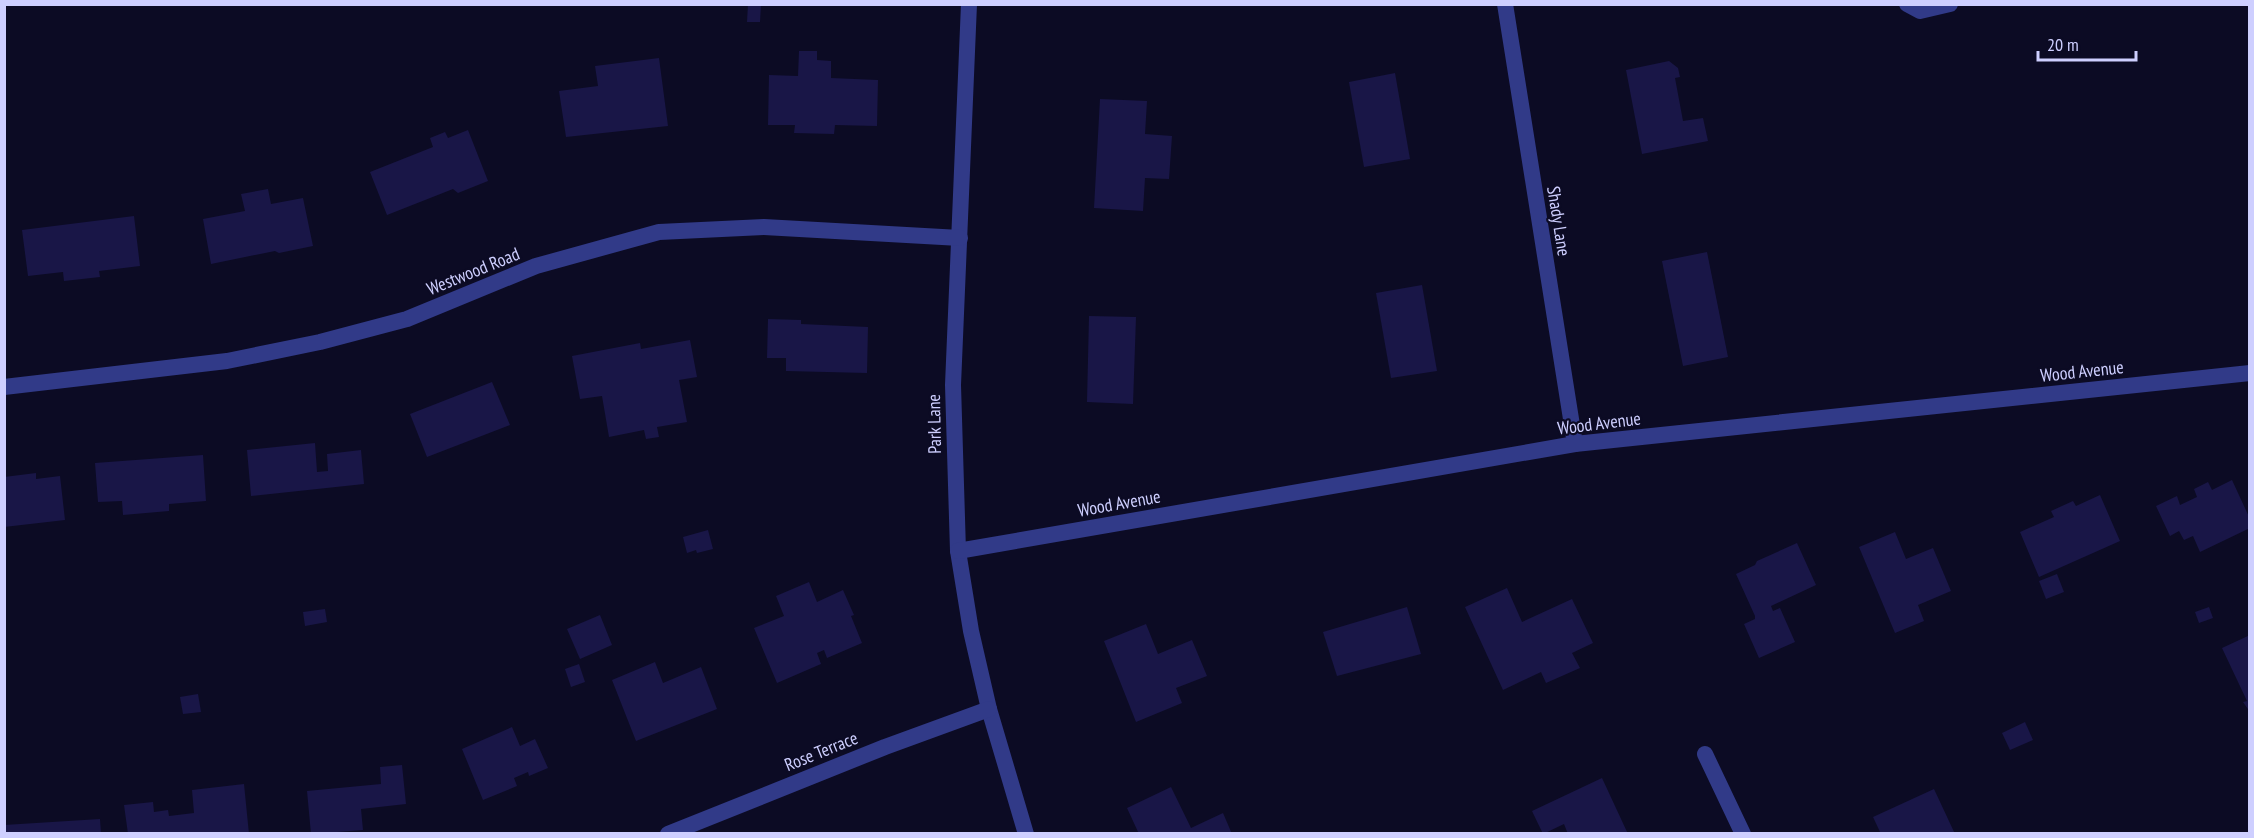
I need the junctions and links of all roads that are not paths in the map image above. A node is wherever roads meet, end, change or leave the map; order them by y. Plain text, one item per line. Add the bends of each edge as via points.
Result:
1 (969, 4) edge
2 (1505, 4) edge
3 (1907, 4) edge
4 (1950, 4) edge
5 (960, 238) junction
6 (2250, 373) edge
7 (4, 387) edge
8 (1575, 444) junction
9 (958, 551) junction
10 (989, 709) junction
11 (1705, 753) dead end
12 (668, 834) edge
13 (1026, 834) edge
14 (1743, 834) edge

1 - 5 street, Park Lane
2 - 8 street, Shady Lane
3 - 4 street via 1920,11
5 - 7 street, Westwood Road via 764,226 659,232 536,266 407,319 320,342 227,362
5 - 9 street, Park Lane via 953,385
6 - 8 street, Wood Avenue
8 - 9 street, Wood Avenue
9 - 10 street, Park Lane via 970,631
10 - 12 street, Rose Terrace
10 - 13 street, Park Lane
11 - 14 street

